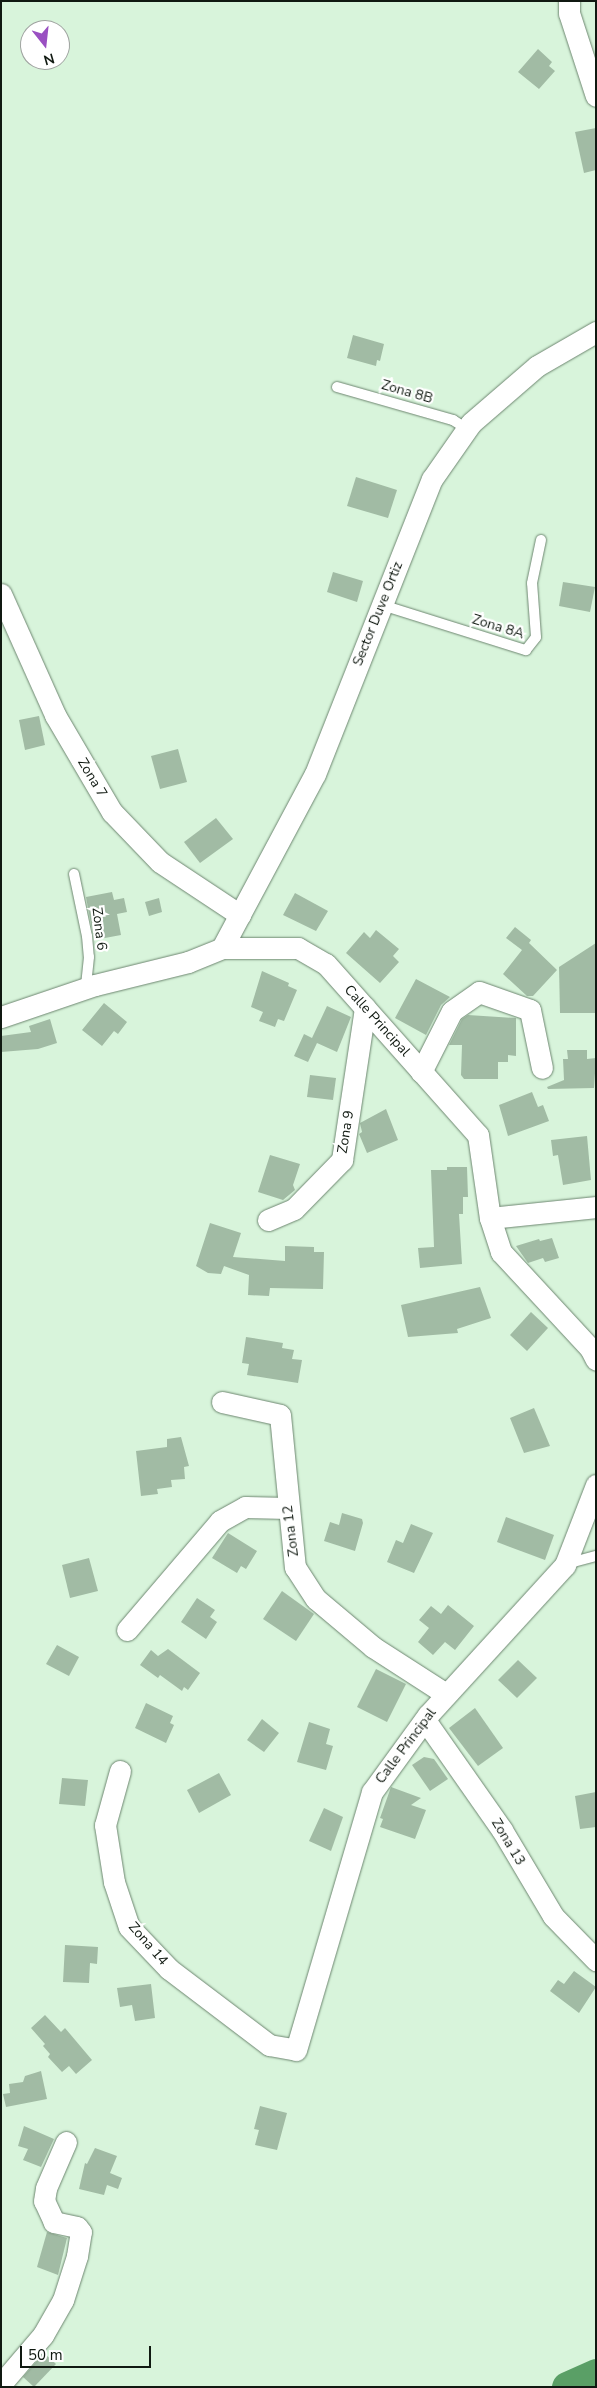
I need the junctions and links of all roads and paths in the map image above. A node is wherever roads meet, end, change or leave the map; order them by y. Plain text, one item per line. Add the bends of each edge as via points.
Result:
1 (569, 1) edge
2 (596, 96) edge
3 (596, 332) edge
4 (337, 387) dead end
5 (467, 429) junction
6 (541, 540) dead end
7 (1, 594) edge
8 (382, 605) junction
9 (74, 874) dead end
10 (240, 916) junction
11 (222, 948) junction
12 (86, 988) junction
13 (365, 1008) junction
14 (1, 1017) edge
15 (542, 1068) dead end
16 (421, 1072) junction
17 (596, 1208) edge
18 (490, 1218) junction
19 (268, 1220) dead end
20 (596, 1360) edge
21 (222, 1402) dead end
22 (596, 1485) edge
23 (288, 1508) junction
24 (596, 1556) edge
25 (566, 1564) junction
26 (127, 1630) dead end
27 (446, 1694) junction
28 (425, 1720) junction
29 (120, 1771) dead end
30 (596, 1960) edge
31 (296, 2050) joint
32 (66, 2142) dead end
33 (1, 2384) edge

1 - 2 street via 569,13
3 - 5 street, Sector Duve Ortiz via 537,366
4 - 5 lane, Zona 8B via 453,420
5 - 8 street, Sector Duve Ortiz via 432,479
6 - 8 lane, Zona 8A via 532,583 536,636 526,650
7 - 10 street, Zona 7 via 54,715 112,812 160,862
8 - 10 street, Sector Duve Ortiz via 315,774
9 - 12 lane, Zona 6 via 87,936
10 - 11 street, Sector Duve Ortiz
11 - 12 street, Calle Principal via 188,962
11 - 13 street, Calle Principal via 298,948 326,964
12 - 14 street, Calle Principal
13 - 16 street, Calle Principal
13 - 19 street, Zona 9 via 342,1160 294,1210
15 - 16 street via 530,1010 479,992 452,1011
16 - 18 street, Calle Principal via 478,1135
17 - 18 street
18 - 20 street, Calle Principal via 501,1252 590,1348
21 - 23 street, Zona 12 via 280,1416
22 - 25 street, Calle Principal
23 - 26 street via 245,1508 220,1521
23 - 27 street, Zona 12 via 295,1567 316,1599 373,1647
24 - 25 lane
25 - 27 street, Calle Principal
27 - 28 street, Calle Principal
28 - 30 street, Zona 13 via 497,1822 554,1916
28 - 31 street, Calle Principal via 372,1792
29 - 31 street, Zona 14 via 105,1825 114,1882 129,1927 169,1968 269,2045
32 - 33 street via 46,2188 44,2201 54,2222 81,2232 77,2256 63,2300 43,2335

